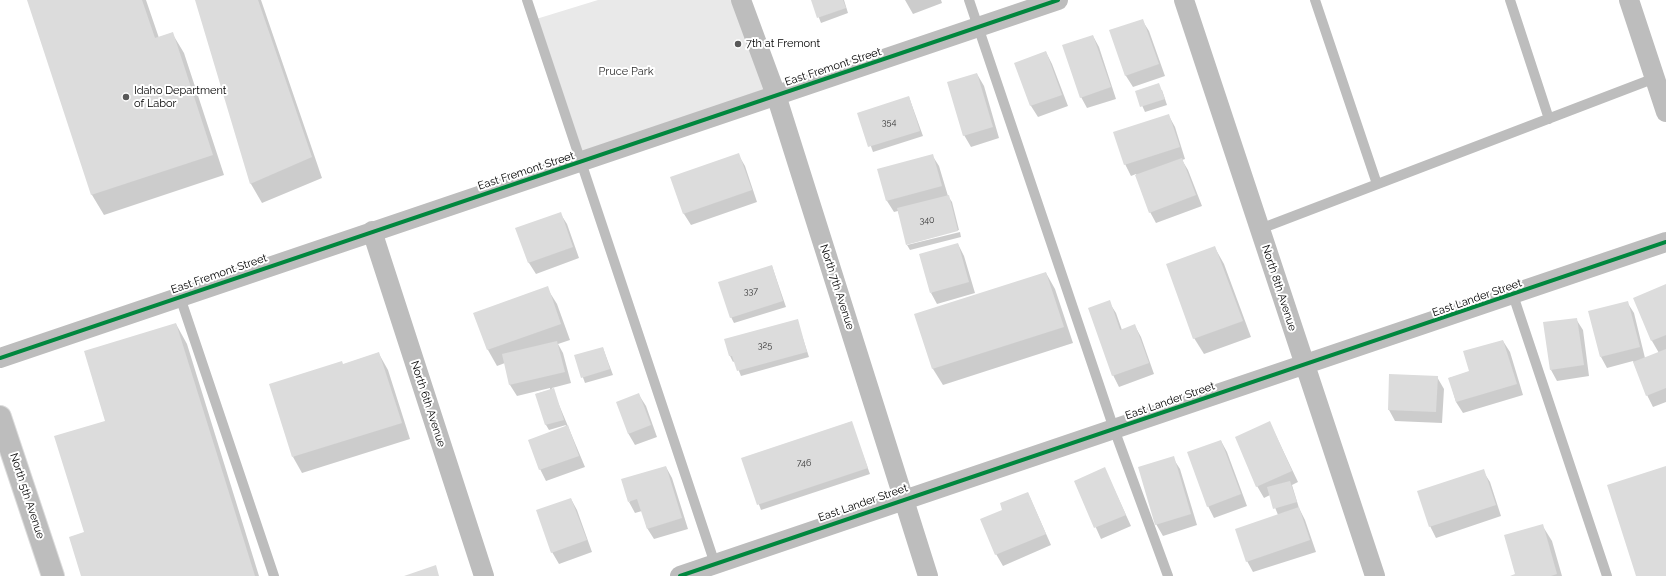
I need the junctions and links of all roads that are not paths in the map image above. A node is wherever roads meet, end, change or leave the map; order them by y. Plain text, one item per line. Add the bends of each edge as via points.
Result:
1 (527, 0) edge
2 (741, 0) edge
3 (969, 0) edge
4 (1058, 0) edge
5 (1184, 0) edge
6 (1315, 0) edge
7 (1510, 0) edge
8 (1629, 0) edge
9 (978, 28) junction
10 (1655, 78) junction
11 (776, 95) junction
12 (1666, 112) edge
13 (1549, 119) junction
14 (581, 162) junction
15 (1377, 184) junction
16 (1260, 229) junction
17 (372, 231) junction
18 (1666, 242) edge
19 (1513, 295) junction
20 (180, 297) junction
21 (0, 358) edge
22 (1304, 365) junction
23 (0, 417) edge
24 (1114, 430) junction
25 (904, 499) junction
26 (715, 564) junction
27 (53, 576) edge
28 (274, 576) edge
29 (484, 576) edge
30 (680, 576) edge
31 (928, 576) edge
32 (1168, 576) edge
33 (1375, 576) edge
34 (1607, 576) edge

1 - 14 lane
2 - 11 street, North 7th Avenue
3 - 9 lane
4 - 9 street, East Fremont Street
5 - 16 street, North 8th Avenue
6 - 15 lane
7 - 13 lane
8 - 10 street
9 - 11 street, East Fremont Street
9 - 24 lane
10 - 12 street
10 - 13 lane
11 - 14 street, East Fremont Street
11 - 25 street, North 7th Avenue
13 - 15 lane
14 - 17 street, East Fremont Street
14 - 26 lane
15 - 16 lane
16 - 22 street, North 8th Avenue
17 - 20 street, East Fremont Street
17 - 29 street, North 6th Avenue
18 - 19 street, East Lander Street
19 - 22 street, East Lander Street
19 - 34 lane
20 - 21 street, East Fremont Street
20 - 28 lane
22 - 24 street, East Lander Street
22 - 33 street, North 8th Avenue
23 - 27 main road, North 5th Avenue
24 - 25 street, East Lander Street
24 - 32 lane
25 - 26 street, East Lander Street
25 - 31 street, North 7th Avenue
26 - 30 street, East Lander Street

